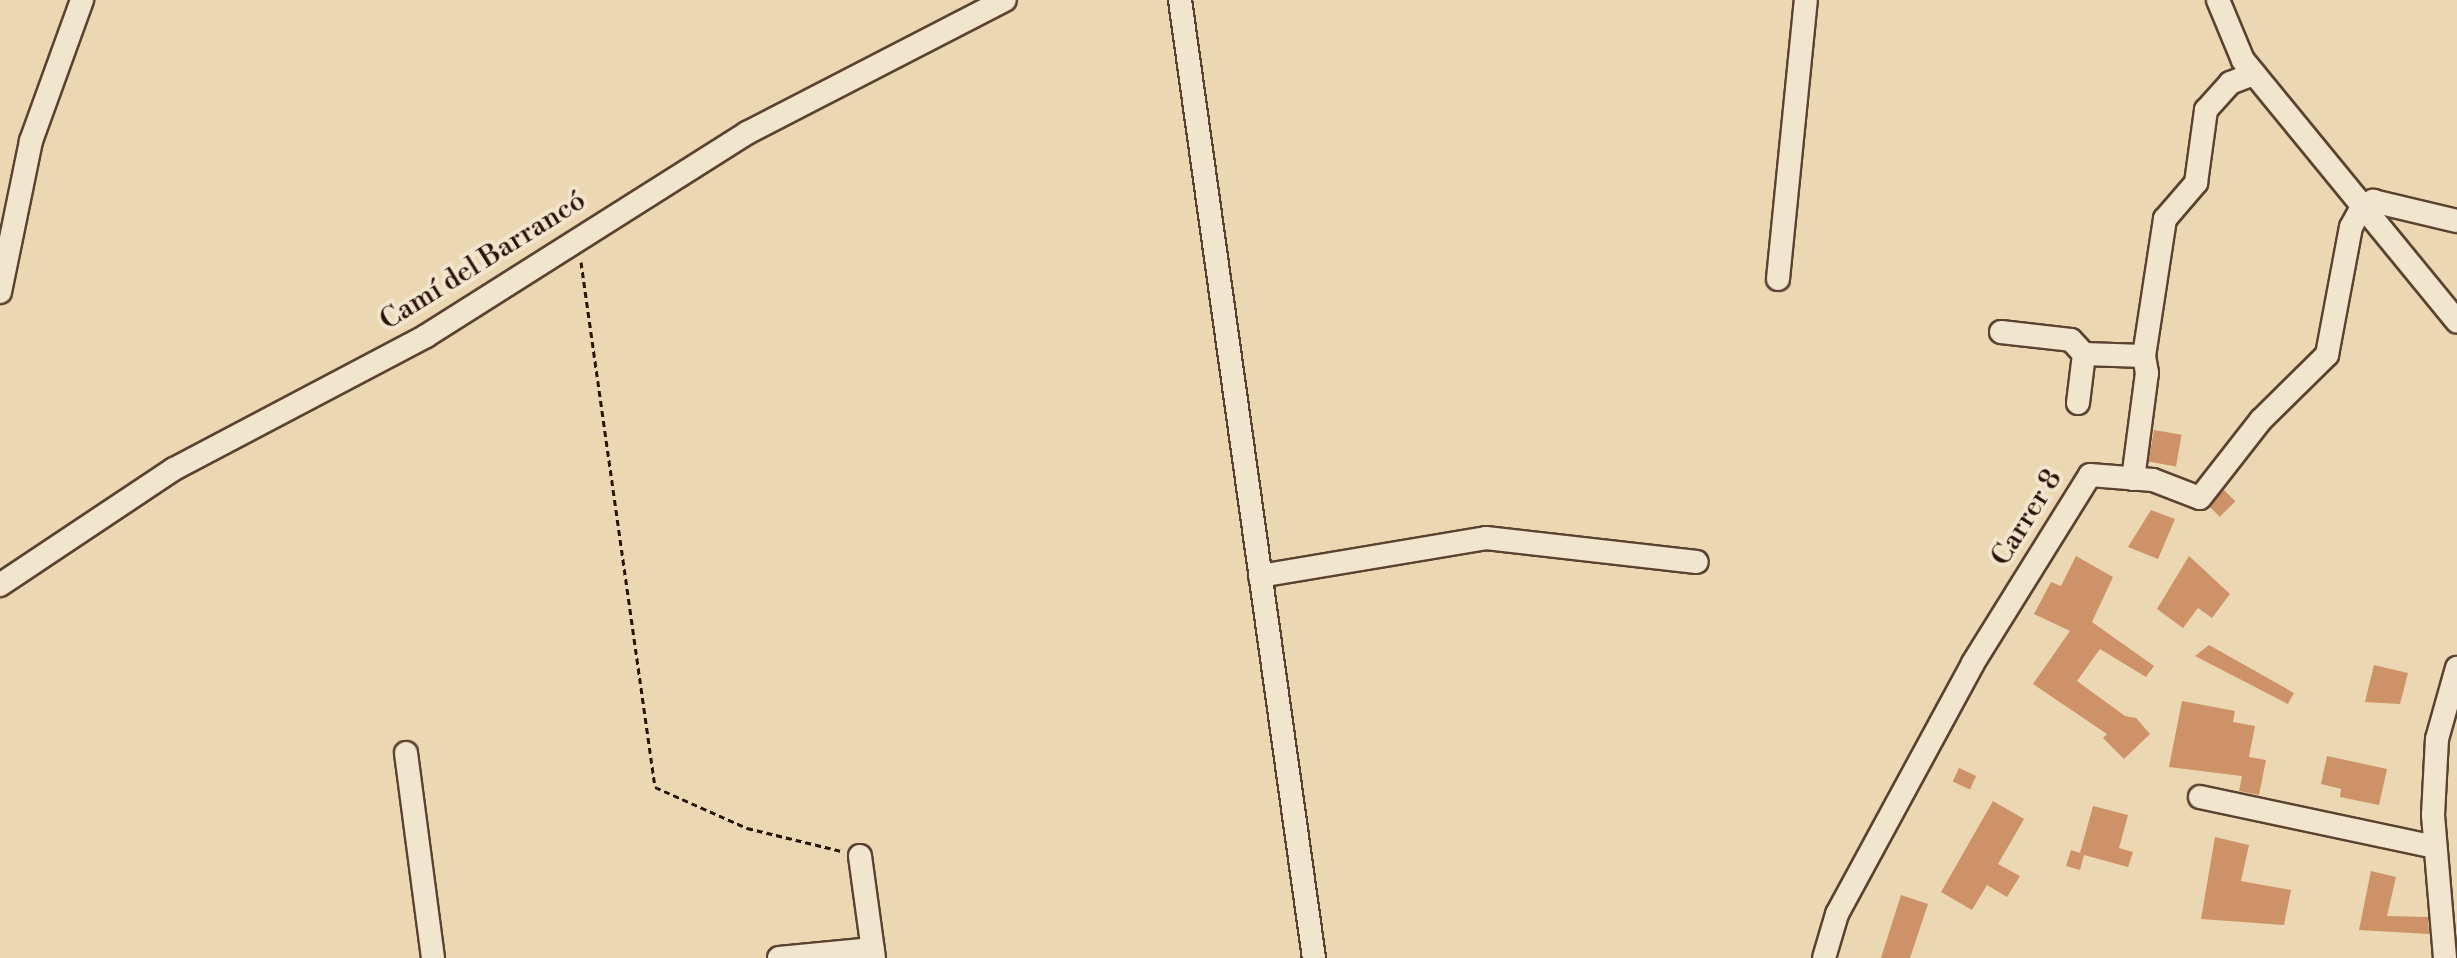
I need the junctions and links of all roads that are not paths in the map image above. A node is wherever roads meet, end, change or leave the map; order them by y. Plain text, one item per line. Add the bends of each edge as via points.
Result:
1 (82, 0) edge
2 (1005, 0) edge
3 (1180, 0) edge
4 (1806, 0) edge
5 (2218, 0) edge
6 (2254, 74) junction
7 (2362, 207) junction
8 (2457, 221) edge
9 (1778, 279) dead end
10 (0, 292) edge
11 (2457, 321) edge
12 (2001, 332) dead end
13 (2084, 354) junction
14 (2144, 356) junction
15 (2078, 403) dead end
16 (2133, 479) junction
17 (1697, 562) dead end
18 (1260, 576) junction
19 (0, 585) edge
20 (2457, 668) edge
21 (406, 753) dead end
22 (2200, 797) dead end
23 (2435, 847) junction
24 (860, 856) road end
25 (874, 954) edge
26 (433, 958) edge
27 (779, 958) edge
28 (1314, 958) edge
29 (1824, 958) edge
30 (2445, 958) edge

1 - 10 street via 31,141
2 - 19 street, Camí del Barrancó via 747,133 426,336 174,469
3 - 18 street
4 - 9 street
5 - 6 street
6 - 7 street
6 - 14 street via 2230,83 2206,110 2196,183 2165,219
7 - 8 street via 2373,201
7 - 11 street
7 - 16 street, Carrer 8 via 2351,227 2327,355 2261,420 2200,498
12 - 13 street via 2071,340
13 - 14 street
13 - 15 street
14 - 16 street via 2147,373
16 - 29 street, Carrer 8 via 2090,475 2055,526 1973,663 1837,914
17 - 18 street via 1486,538
18 - 28 street
20 - 23 street via 2437,739
21 - 26 street
22 - 23 street
23 - 30 street
24 - 25 street
25 - 27 street

